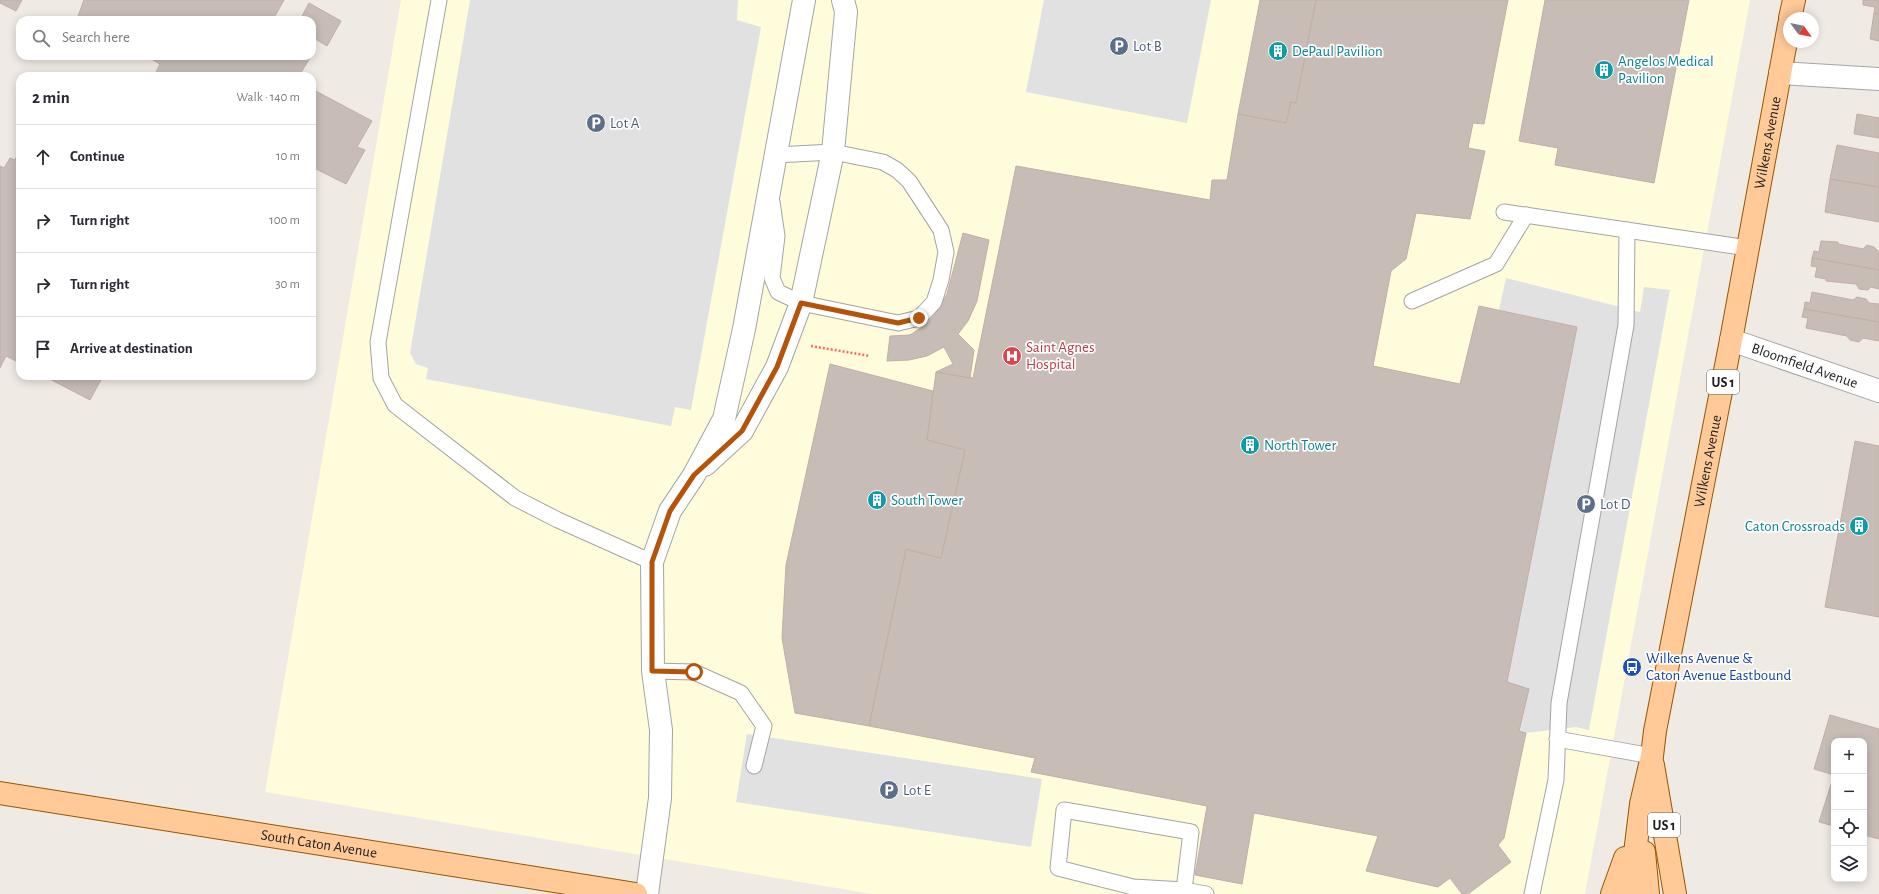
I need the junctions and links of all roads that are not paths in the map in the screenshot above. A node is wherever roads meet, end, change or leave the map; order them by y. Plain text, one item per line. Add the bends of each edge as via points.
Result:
1 (439, 0) edge
2 (804, 0) edge
3 (843, 0) edge
4 (1794, 0) edge
5 (1791, 12) edge
6 (1785, 48) edge
7 (1780, 73) junction
8 (1879, 79) edge
9 (833, 152) junction
10 (776, 155) junction
11 (769, 189) junction
12 (1504, 212) dead end
13 (1526, 215) junction
14 (1628, 230) junction
15 (1748, 248) junction
16 (1412, 301) dead end
17 (801, 303) junction
18 (1731, 340) junction
19 (1879, 391) edge
20 (694, 475) junction
21 (652, 562) junction
22 (652, 671) junction
23 (1557, 739) junction
24 (1652, 756) junction
25 (754, 766) dead end
26 (0, 793) edge
27 (1639, 815) junction
28 (1184, 890) junction
29 (1133, 891) edge
30 (636, 894) edge
31 (647, 894) edge
32 (1206, 894) edge
33 (1532, 894) edge
34 (1612, 894) edge
35 (1630, 894) edge
36 (1648, 894) edge
37 (1675, 894) edge

1 - 21 lane via 378,342 381,378 395,405 515,498
2 - 10 street
3 - 9 street via 846,12
4 - 5 main road
6 - 7 main road, Wilkens Avenue / US 1
7 - 8 street
7 - 15 main road, Wilkens Avenue / US 1
9 - 10 lane
9 - 17 street
9 - 17 lane via 883,162 909,181 941,230 946,252 941,280 934,302 919,318 898,323
10 - 11 street
11 - 17 lane via 777,236 772,278 778,292
11 - 20 street via 744,330 724,419
12 - 13 lane
13 - 14 lane
13 - 16 lane via 1496,264
14 - 15 lane
14 - 23 lane via 1626,325 1559,703
15 - 18 main road, Wilkens Avenue / US 1
17 - 20 street via 777,367 742,431
18 - 19 street, Bloomfield Avenue
18 - 24 main road, Wilkens Avenue / US 1
20 - 21 street via 670,511
21 - 22 street
22 - 25 lane via 694,672 741,693 764,726
22 - 31 street via 661,730 660,798
23 - 24 lane
23 - 33 lane via 1556,780
24 - 27 main road, Wilkens Avenue / US 1
24 - 37 main road, Wilkens Avenue / US 1
26 - 30 main road, South Caton Avenue
27 - 34 main road
27 - 35 main road, Wilkens Avenue / US 1
27 - 36 main road
28 - 29 lane
28 - 29 lane via 1191,832 1064,810 1058,868
28 - 32 lane

